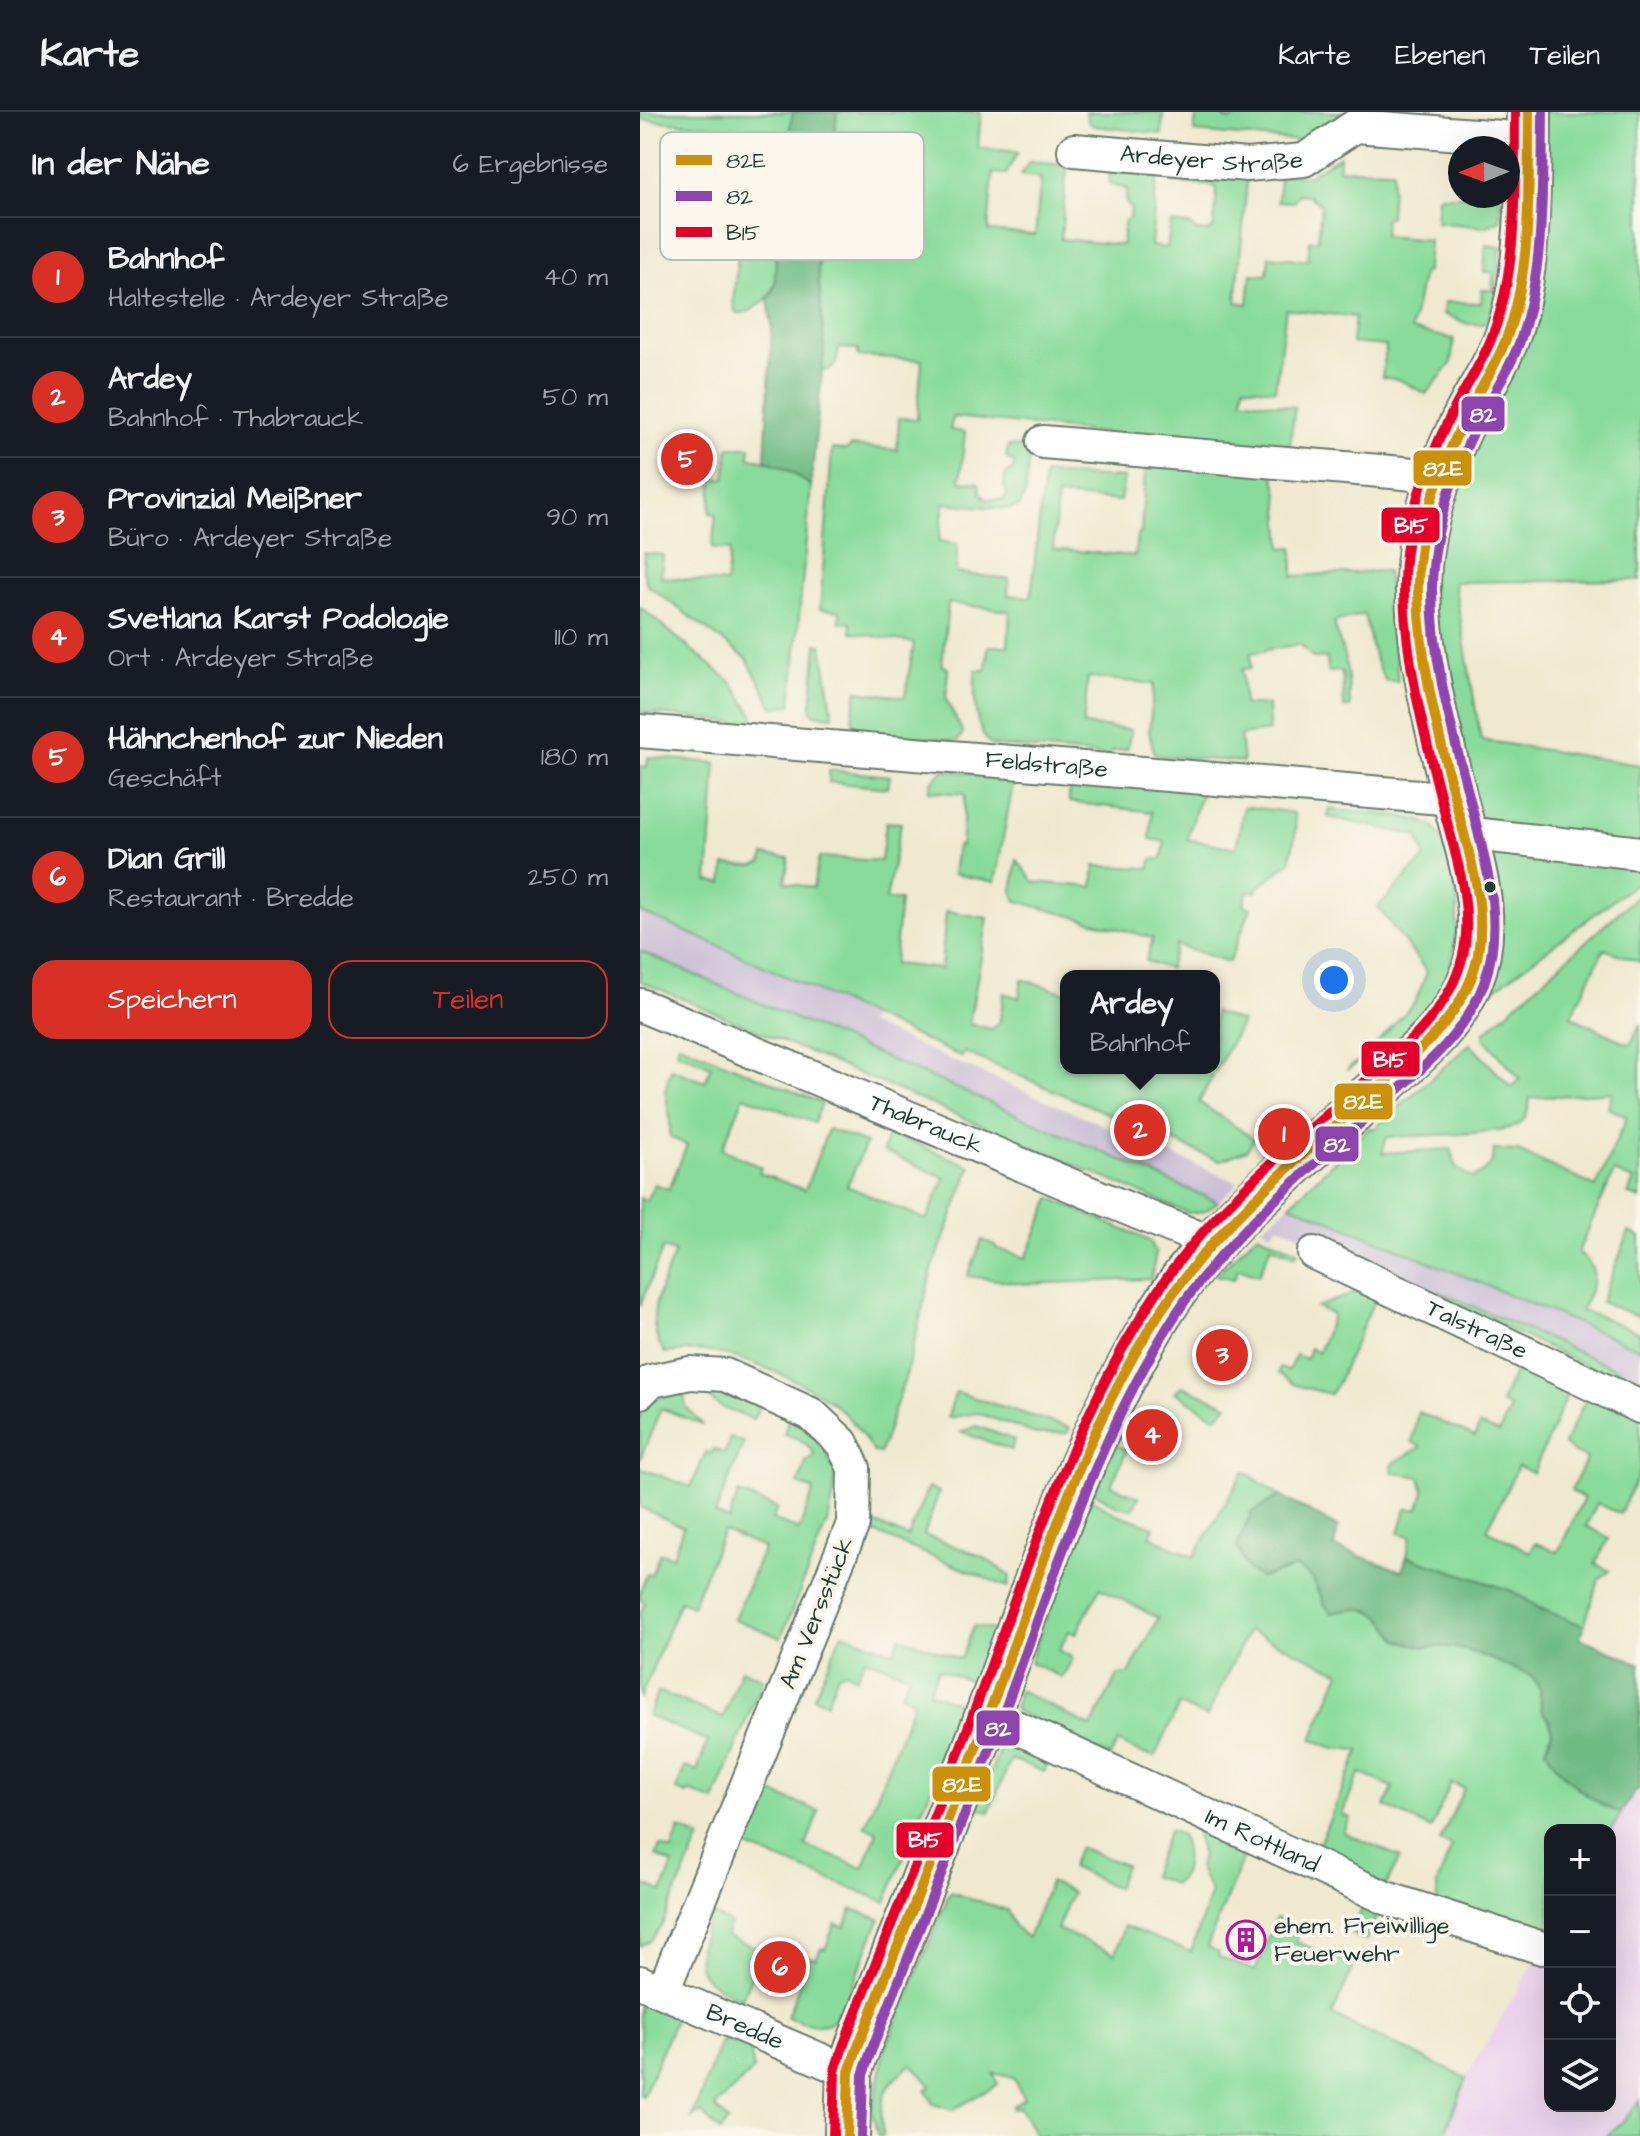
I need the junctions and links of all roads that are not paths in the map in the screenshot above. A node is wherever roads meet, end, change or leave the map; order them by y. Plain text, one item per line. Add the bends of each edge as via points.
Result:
1 (1528, 125) edge
2 (1074, 150) dead end
3 (1043, 442) dead end
4 (1438, 476) junction
5 (640, 731) edge
6 (1460, 816) junction
7 (1640, 853) edge
8 (640, 1005) edge
9 (1212, 1243) junction
10 (1314, 1253) dead end
11 (640, 1392) edge
12 (1640, 1407) edge
13 (988, 1714) junction
14 (1542, 1948) dead end
15 (651, 1986) edge
16 (849, 2072) junction
17 (847, 2136) edge

1 - 2 street, Ardeyer Straße via 1355,126 1304,160 1247,165
1 - 4 main road, Ardeyer Straße via 1518,298 1506,340
3 - 4 street
4 - 6 main road, Ardeyer Straße via 1424,529 1418,591 1424,665
5 - 6 street, Feldstraße
6 - 7 street, Feldstraße
6 - 9 main road, Ardeyer Straße via 1479,897 1479,935 1473,977 1448,1024
8 - 9 street, Thabrauck
9 - 13 main road, Ardeyer Straße via 1163,1307 1090,1447
10 - 12 street, Talstraße
11 - 15 street, Am Versstück via 651,1381 690,1373 725,1375 811,1414 842,1443 854,1468 853,1524
13 - 14 street, Im Rottland via 1386,1898
13 - 16 main road, Ardeyer Straße
15 - 16 street, Bredde
16 - 17 main road, Ardeyer Straße

